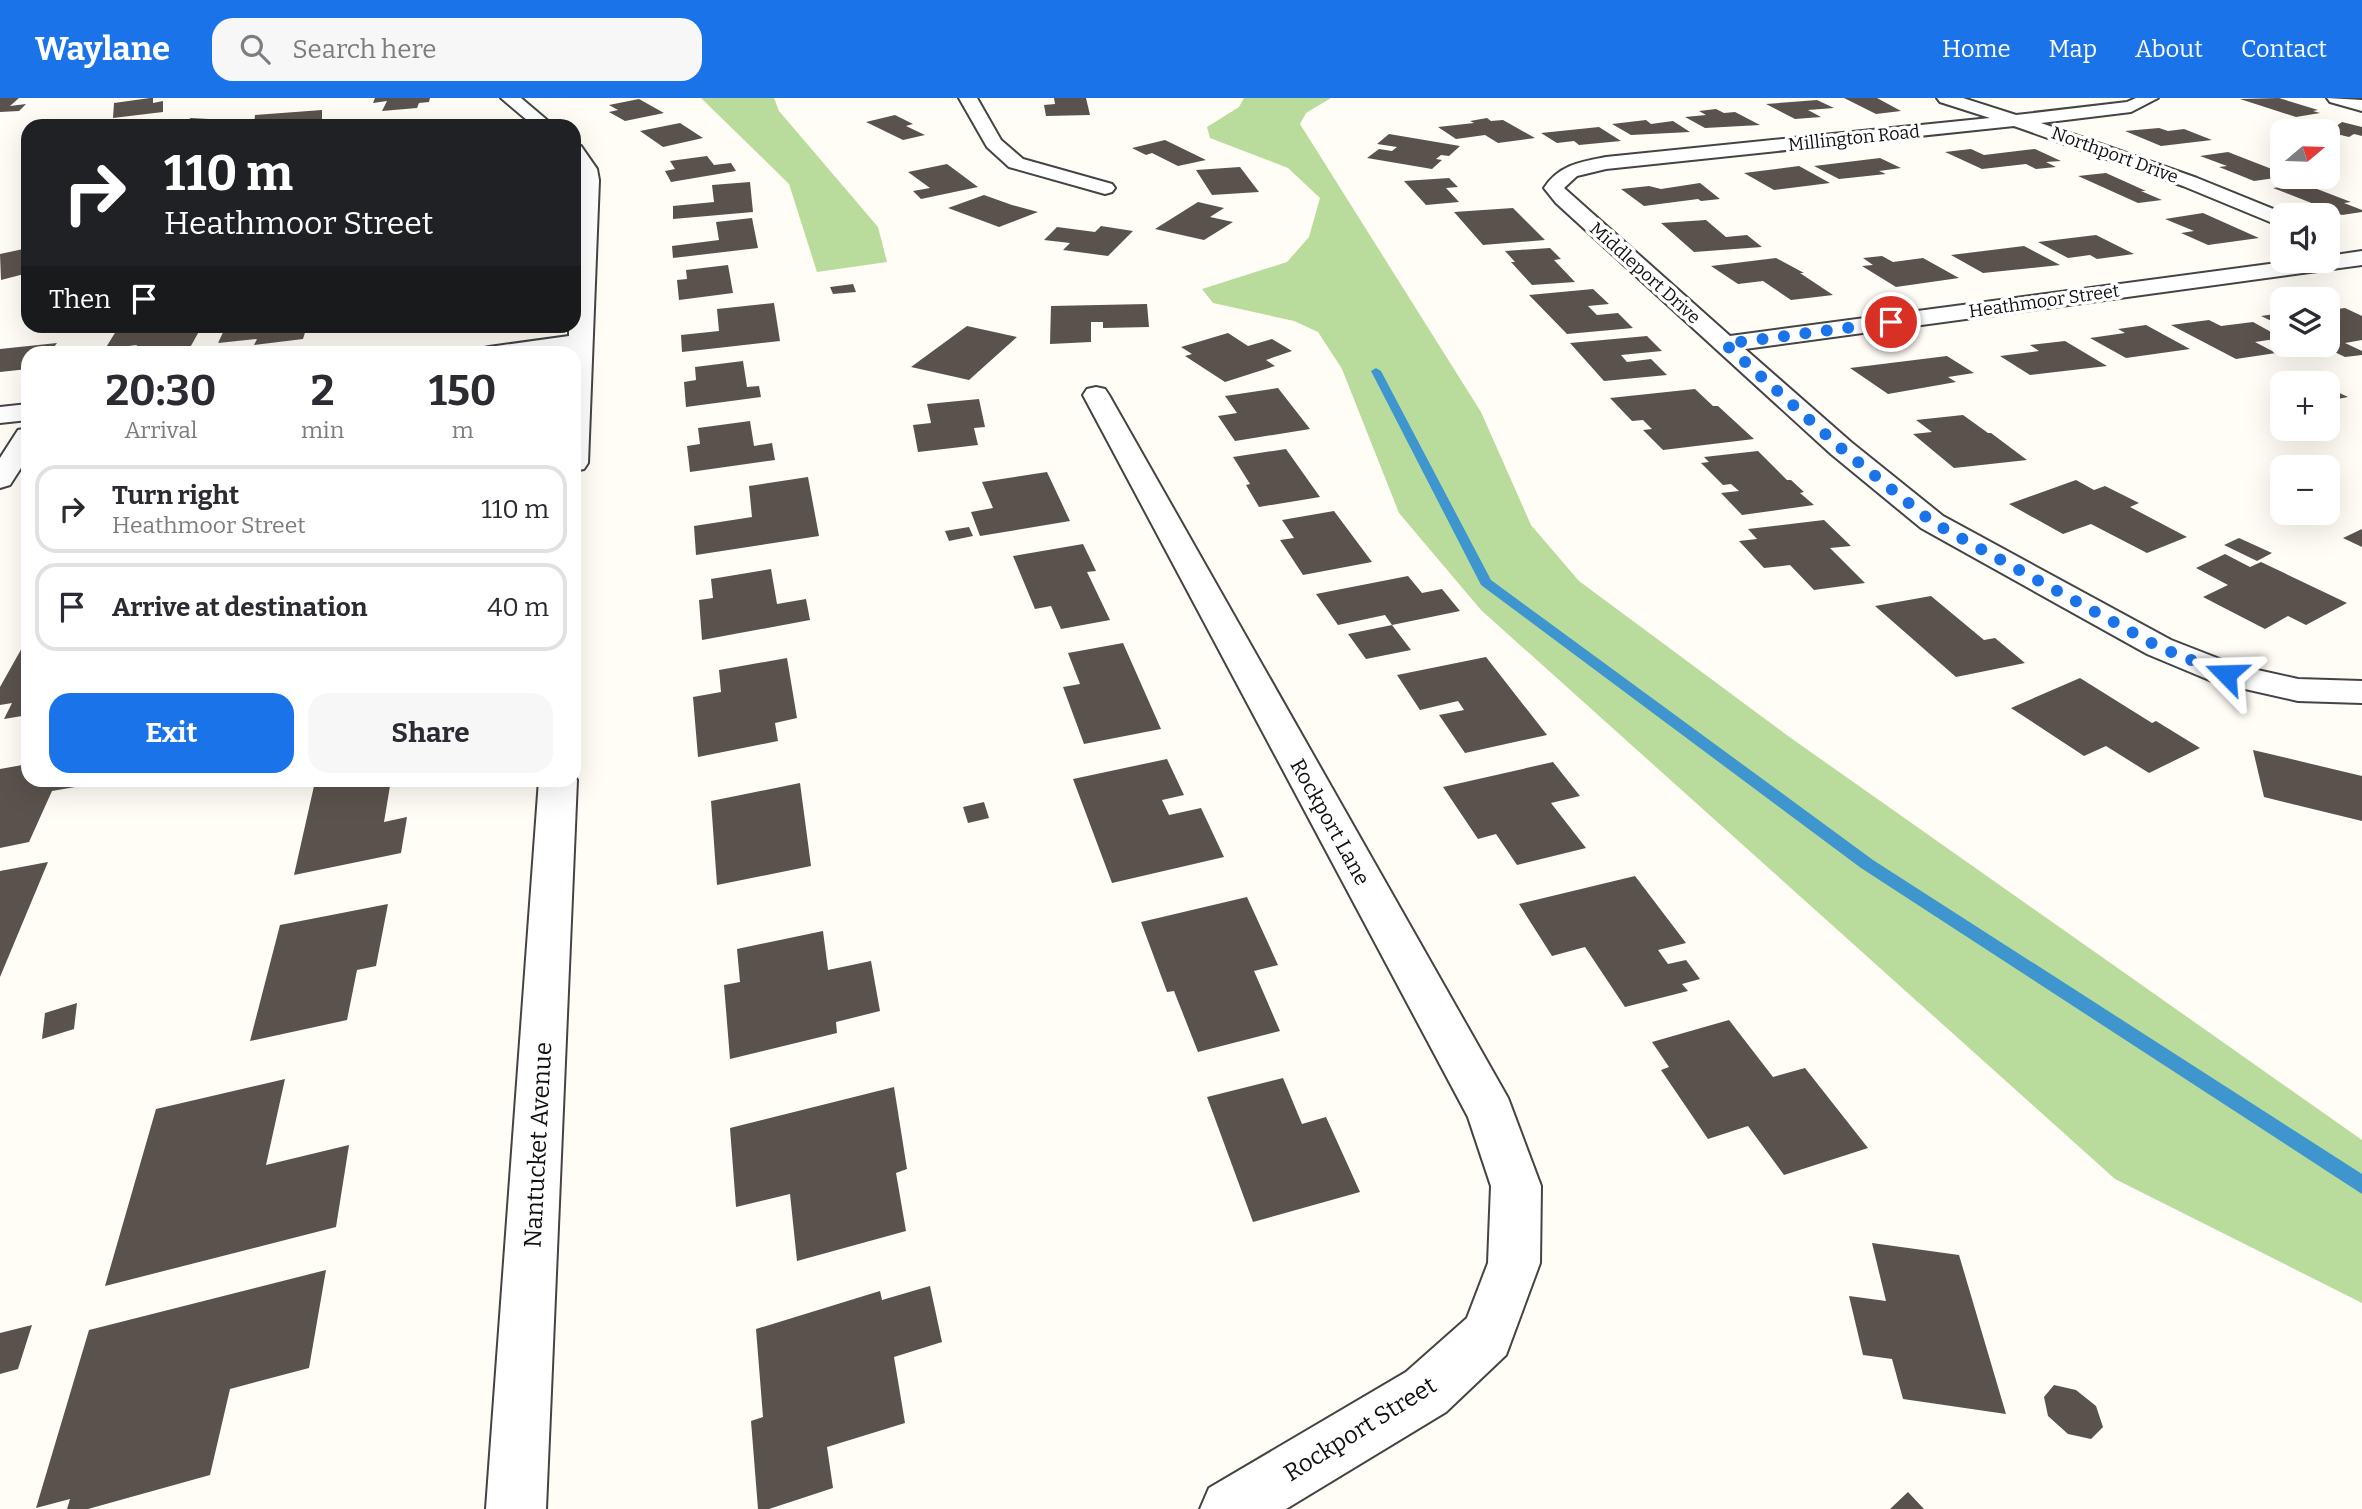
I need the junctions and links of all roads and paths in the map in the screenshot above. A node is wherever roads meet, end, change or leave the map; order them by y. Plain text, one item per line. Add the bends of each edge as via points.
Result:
1 (510, 98) edge
2 (968, 98) edge
3 (1946, 98) edge
4 (2149, 98) edge
5 (2336, 98) edge
6 (2362, 106) edge
7 (536, 119) edge
8 (2012, 121) junction
9 (581, 160) edge
10 (1560, 178) joint
11 (581, 181) edge
12 (1105, 188) dead end
13 (2270, 215) edge
14 (2340, 244) edge
15 (2362, 255) edge
16 (580, 333) edge
17 (580, 342) junction
18 (1725, 344) junction
19 (550, 346) edge
20 (580, 346) edge
21 (1096, 395) dead end
22 (21, 413) edge
23 (0, 415) edge
24 (21, 447) edge
25 (0, 479) edge
26 (2362, 692) edge
27 (558, 787) edge
28 (1514, 1263) joint
29 (516, 1509) edge
30 (1230, 1509) edge

1 - 7 street
2 - 12 street via 994,143 1016,163
3 - 8 street, Northport Drive
4 - 8 street, Millington Road via 2132,107
5 - 6 street
8 - 10 street, Millington Road via 1606,163
8 - 13 street, Northport Drive via 2190,182
9 - 11 street via 587,169
10 - 18 street, Middleport Drive via 1554,188 1563,199
14 - 15 street
15 - 18 street, Heathmoor Street
16 - 17 street
17 - 19 street
17 - 20 street
18 - 26 street, Middleport Drive via 1932,522 2147,640 2226,674 2298,690
21 - 28 street, Rockport Lane via 1490,1113 1516,1185
22 - 23 street
24 - 25 street
27 - 29 street, Nantucket Avenue
28 - 30 street, Rockport Street via 1487,1336 1426,1392

